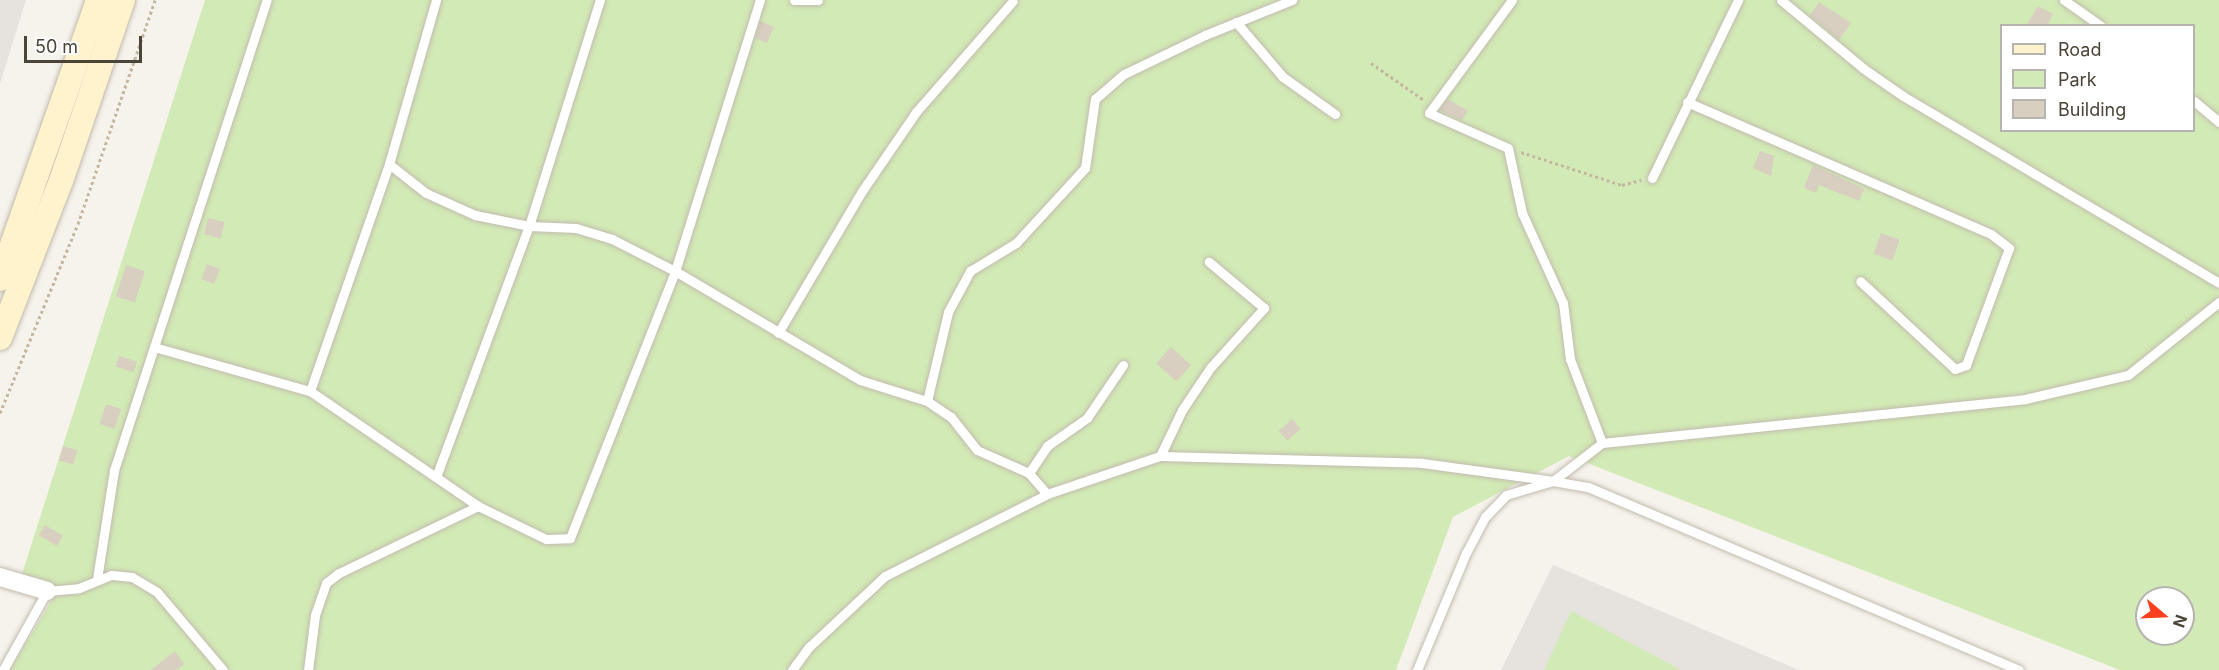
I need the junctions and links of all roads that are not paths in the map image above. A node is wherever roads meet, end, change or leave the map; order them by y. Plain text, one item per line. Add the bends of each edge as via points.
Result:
1 (98, 0) edge
2 (123, 0) edge
3 (267, 0) edge
4 (436, 0) edge
5 (600, 0) edge
6 (760, 0) edge
7 (794, 0) edge
8 (818, 0) edge
9 (1292, 0) edge
10 (1512, 0) edge
11 (1737, 0) edge
12 (1782, 0) edge
13 (2064, 0) edge
14 (1013, 1) edge
15 (1236, 22) junction
16 (2098, 24) edge
17 (1687, 102) junction
18 (2195, 102) edge
19 (1335, 114) dead end
20 (2219, 122) edge
21 (389, 164) junction
22 (1652, 178) road end
23 (529, 226) junction
24 (1209, 262) dead end
25 (675, 271) junction
26 (0, 279) edge
27 (1860, 281) dead end
28 (2219, 284) edge
29 (2219, 302) edge
30 (778, 333) junction
31 (0, 338) edge
32 (154, 347) junction
33 (1123, 365) dead end
34 (310, 391) junction
35 (927, 401) junction
36 (1602, 443) junction
37 (1160, 456) junction
38 (1029, 473) junction
39 (436, 477) junction
40 (1553, 481) junction
41 (1047, 494) junction
42 (478, 506) junction
43 (0, 577) edge
44 (97, 579) junction
45 (47, 591) junction
46 (3, 670) edge
47 (224, 670) edge
48 (308, 670) edge
49 (792, 670) edge
50 (1417, 670) edge
51 (2019, 670) edge

1 - 26 main road
2 - 31 main road via 53,202
3 - 32 lane
4 - 21 lane
5 - 23 lane
6 - 25 lane
7 - 8 lane
9 - 15 lane
10 - 36 lane via 1429,113 1508,148 1522,213 1563,303 1570,359
11 - 17 lane
12 - 28 lane via 1864,69 1903,96
13 - 16 lane
14 - 30 lane via 916,112 862,191
15 - 19 lane via 1283,77
15 - 35 lane via 1124,74 1095,99 1085,168 1016,243 970,271 948,312
17 - 22 lane
17 - 27 lane via 1991,234 2009,248 1966,365 1955,369
18 - 20 lane
21 - 23 lane via 426,193 476,215
21 - 34 lane
23 - 25 lane via 576,228 612,239
23 - 39 lane
24 - 37 lane via 1264,308 1210,368 1182,410
25 - 30 lane
25 - 42 lane via 570,538 546,539
29 - 36 lane via 2128,375 2025,399
30 - 35 lane via 860,380
32 - 34 lane
32 - 44 lane via 114,470
33 - 38 lane via 1087,418 1047,446
34 - 39 lane
35 - 38 lane via 951,417 977,450
36 - 40 lane
37 - 40 lane via 1422,462
37 - 41 lane
38 - 41 lane
39 - 42 lane
40 - 50 lane via 1506,495 1485,516
40 - 51 lane via 1588,487
41 - 49 lane via 885,576 809,647
42 - 48 lane via 339,573 326,583 315,615
43 - 45 street
44 - 45 lane via 79,588
44 - 47 lane via 112,574 132,577 157,592
45 - 46 lane

